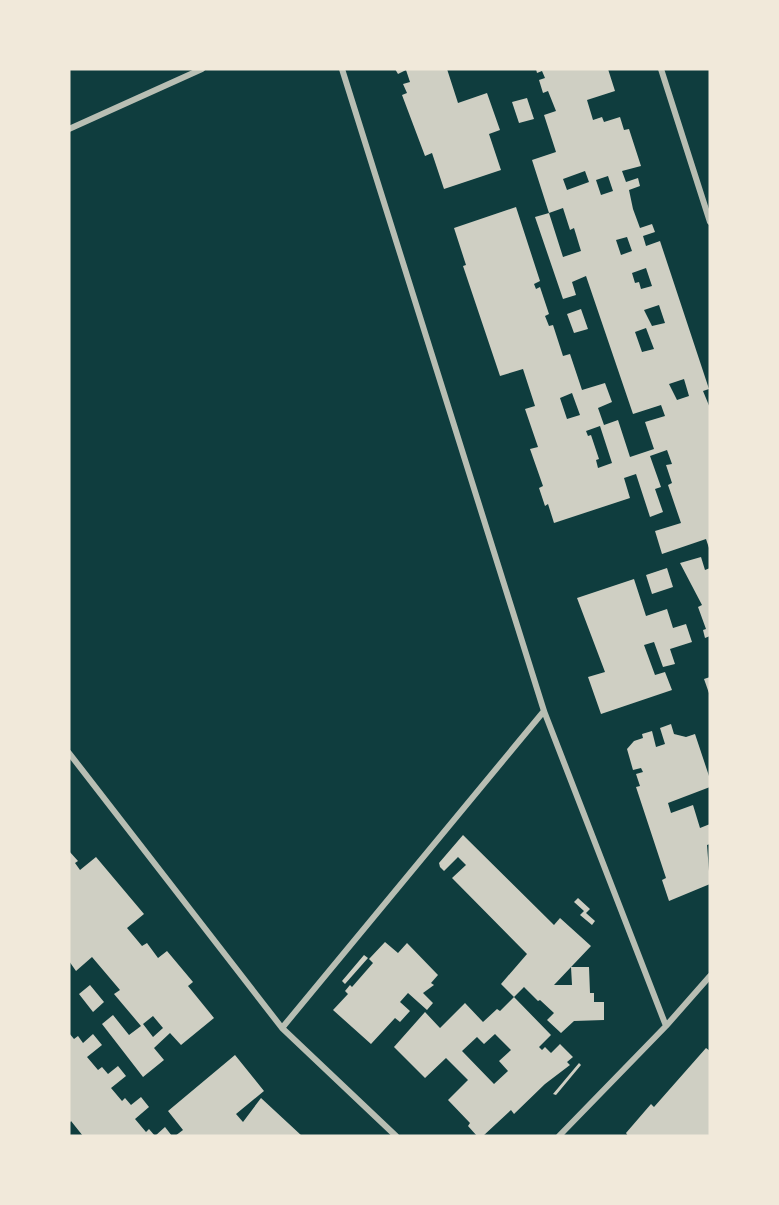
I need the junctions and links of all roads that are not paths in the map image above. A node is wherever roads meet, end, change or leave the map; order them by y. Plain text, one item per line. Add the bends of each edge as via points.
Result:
1 (202, 69) edge
2 (342, 69) edge
3 (661, 69) edge
4 (69, 129) edge
5 (710, 222) edge
6 (544, 711) junction
7 (69, 753) edge
8 (710, 976) edge
9 (666, 1026) junction
10 (282, 1028) junction
11 (396, 1136) edge
12 (559, 1136) edge

1 - 4 street
2 - 6 street
3 - 5 street
6 - 9 street
6 - 10 street
7 - 10 street
8 - 9 street
9 - 12 street
10 - 11 street

